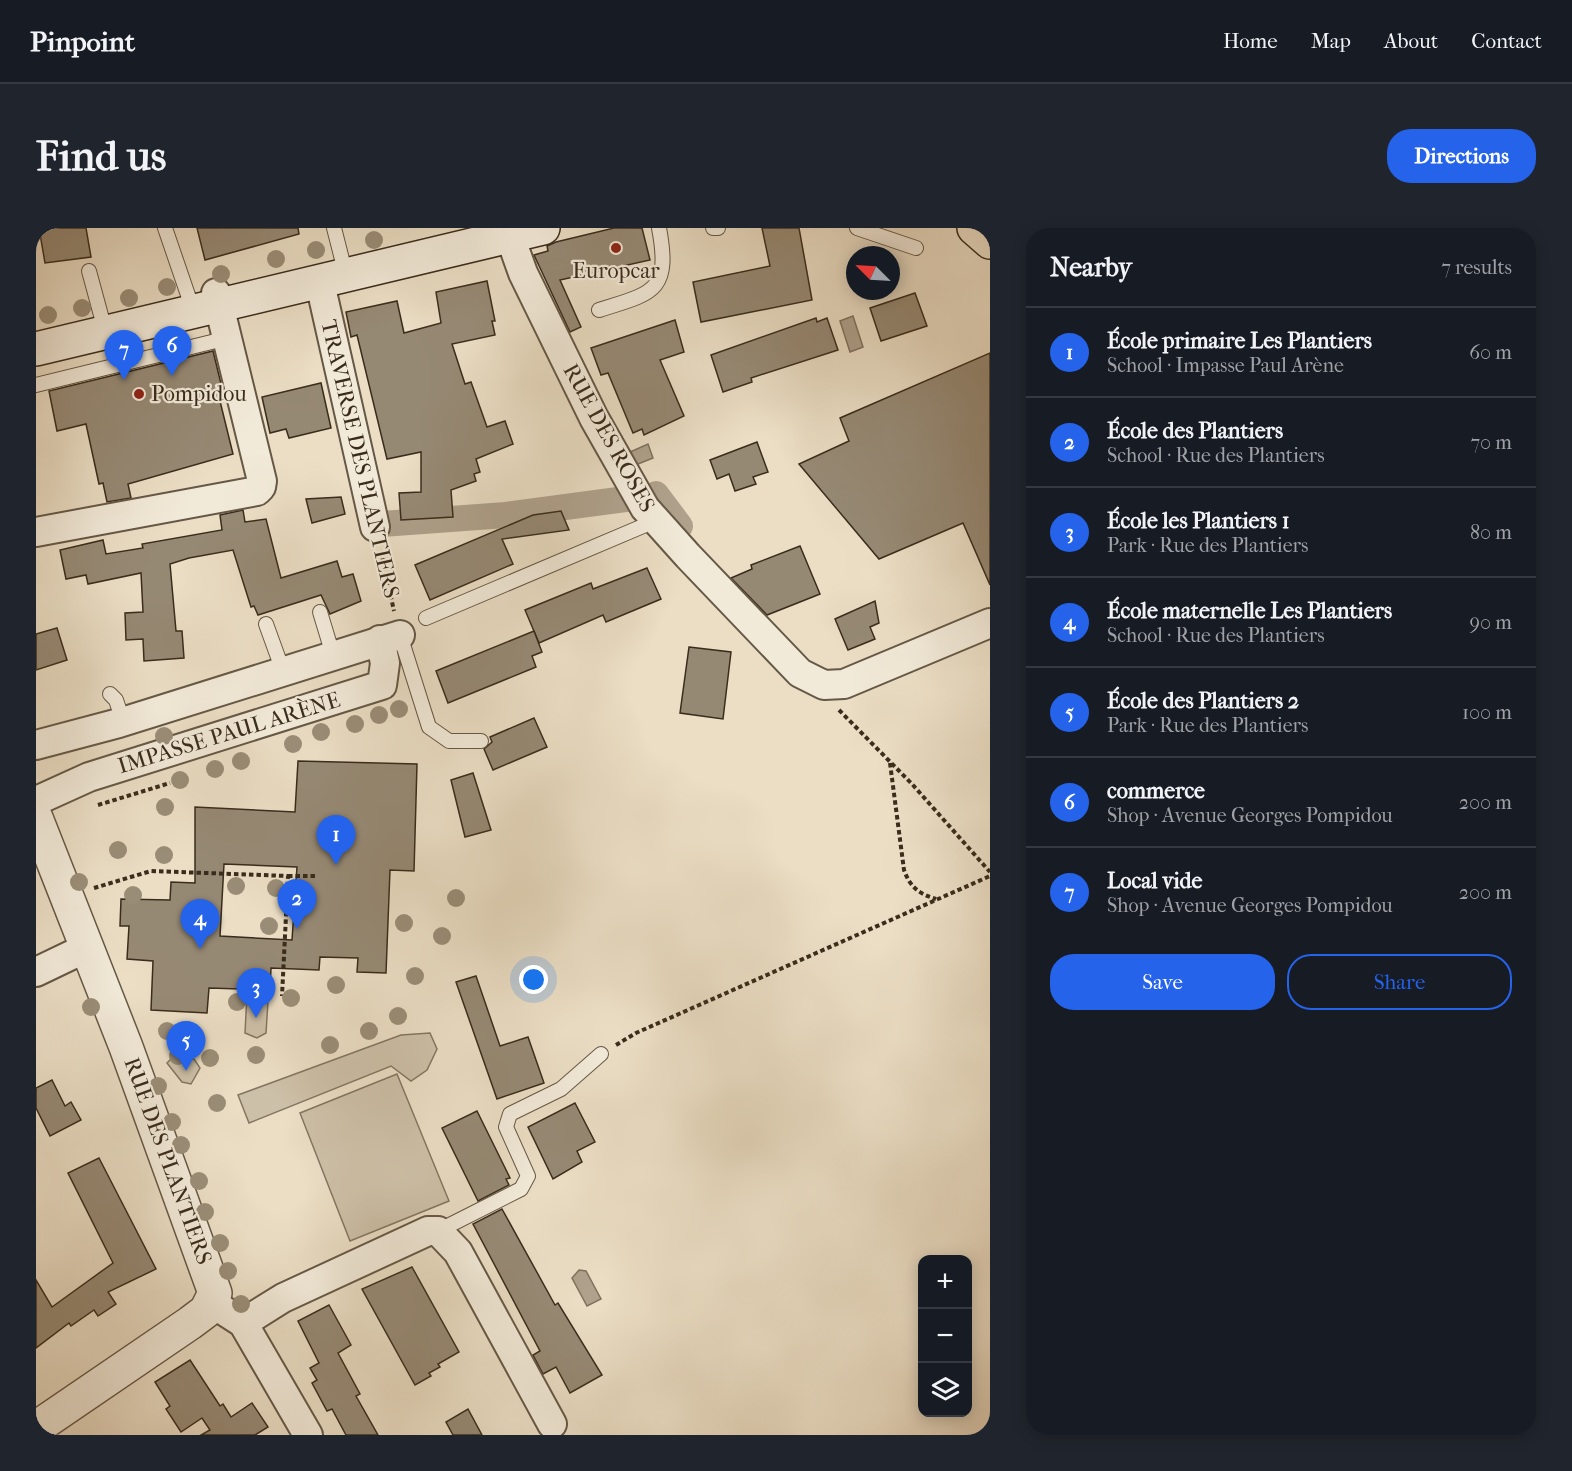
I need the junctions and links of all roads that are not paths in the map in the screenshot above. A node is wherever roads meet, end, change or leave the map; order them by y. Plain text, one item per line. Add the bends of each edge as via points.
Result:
1 (165, 228) edge
2 (334, 228) edge
3 (477, 228) edge
4 (543, 228) edge
5 (659, 228) edge
6 (713, 228) edge
7 (718, 228) edge
8 (857, 228) edge
9 (974, 228) edge
10 (512, 232) edge
11 (990, 242) edge
12 (916, 248) dead end
13 (89, 271) dead end
14 (337, 274) junction
15 (208, 299) junction
16 (599, 310) dead end
17 (102, 320) junction
18 (36, 335) edge
19 (228, 338) junction
20 (36, 349) edge
21 (36, 385) edge
22 (656, 521) junction
23 (375, 527) road end
24 (36, 532) edge
25 (320, 612) dead end
26 (426, 618) dead end
27 (990, 623) edge
28 (266, 624) dead end
29 (390, 638) junction
30 (333, 655) junction
31 (284, 671) junction
32 (110, 694) dead end
33 (121, 722) junction
34 (481, 741) dead end
35 (36, 745) edge
36 (36, 801) edge
37 (36, 818) edge
38 (86, 948) junction
39 (36, 972) edge
40 (601, 1054) road end
41 (438, 1231) junction
42 (212, 1303) junction
43 (243, 1323) junction
44 (552, 1424) dead end
45 (36, 1428) edge
46 (308, 1435) edge

1 - 15 lane
2 - 14 lane
3 - 14 main road
4 - 10 main road
5 - 16 lane via 664,256 655,286 645,296
6 - 7 lane
8 - 12 lane
9 - 11 main road
10 - 14 main road
10 - 22 street, RUE DES ROSES via 523,273 594,418
13 - 17 lane
14 - 15 main road
14 - 23 street, TRAVERSE DES PLANTIERS
15 - 17 main road
15 - 19 street
15 - 20 main road
17 - 18 main road
19 - 21 lane
19 - 24 street via 261,487 150,513
22 - 26 lane
22 - 27 street, RUE DES ROSES via 800,673 818,683 843,684
25 - 30 lane
28 - 31 lane
29 - 30 street, IMPASSE PAUL ARÈNE
29 - 34 lane via 429,727 449,741
29 - 36 street, IMPASSE PAUL ARÈNE via 382,685 90,777
30 - 31 street, IMPASSE PAUL ARÈNE
31 - 33 street, IMPASSE PAUL ARÈNE
32 - 33 lane via 116,700
33 - 35 street, IMPASSE PAUL ARÈNE
37 - 38 main road, RUE DES PLANTIERS
38 - 39 street
38 - 42 main road, RUE DES PLANTIERS via 213,1282
40 - 41 lane via 561,1089 510,1114 506,1127 528,1176 522,1189
41 - 43 street via 428,1231 283,1298
41 - 44 street via 458,1252
42 - 43 street
42 - 45 main road via 190,1323
43 - 46 street

